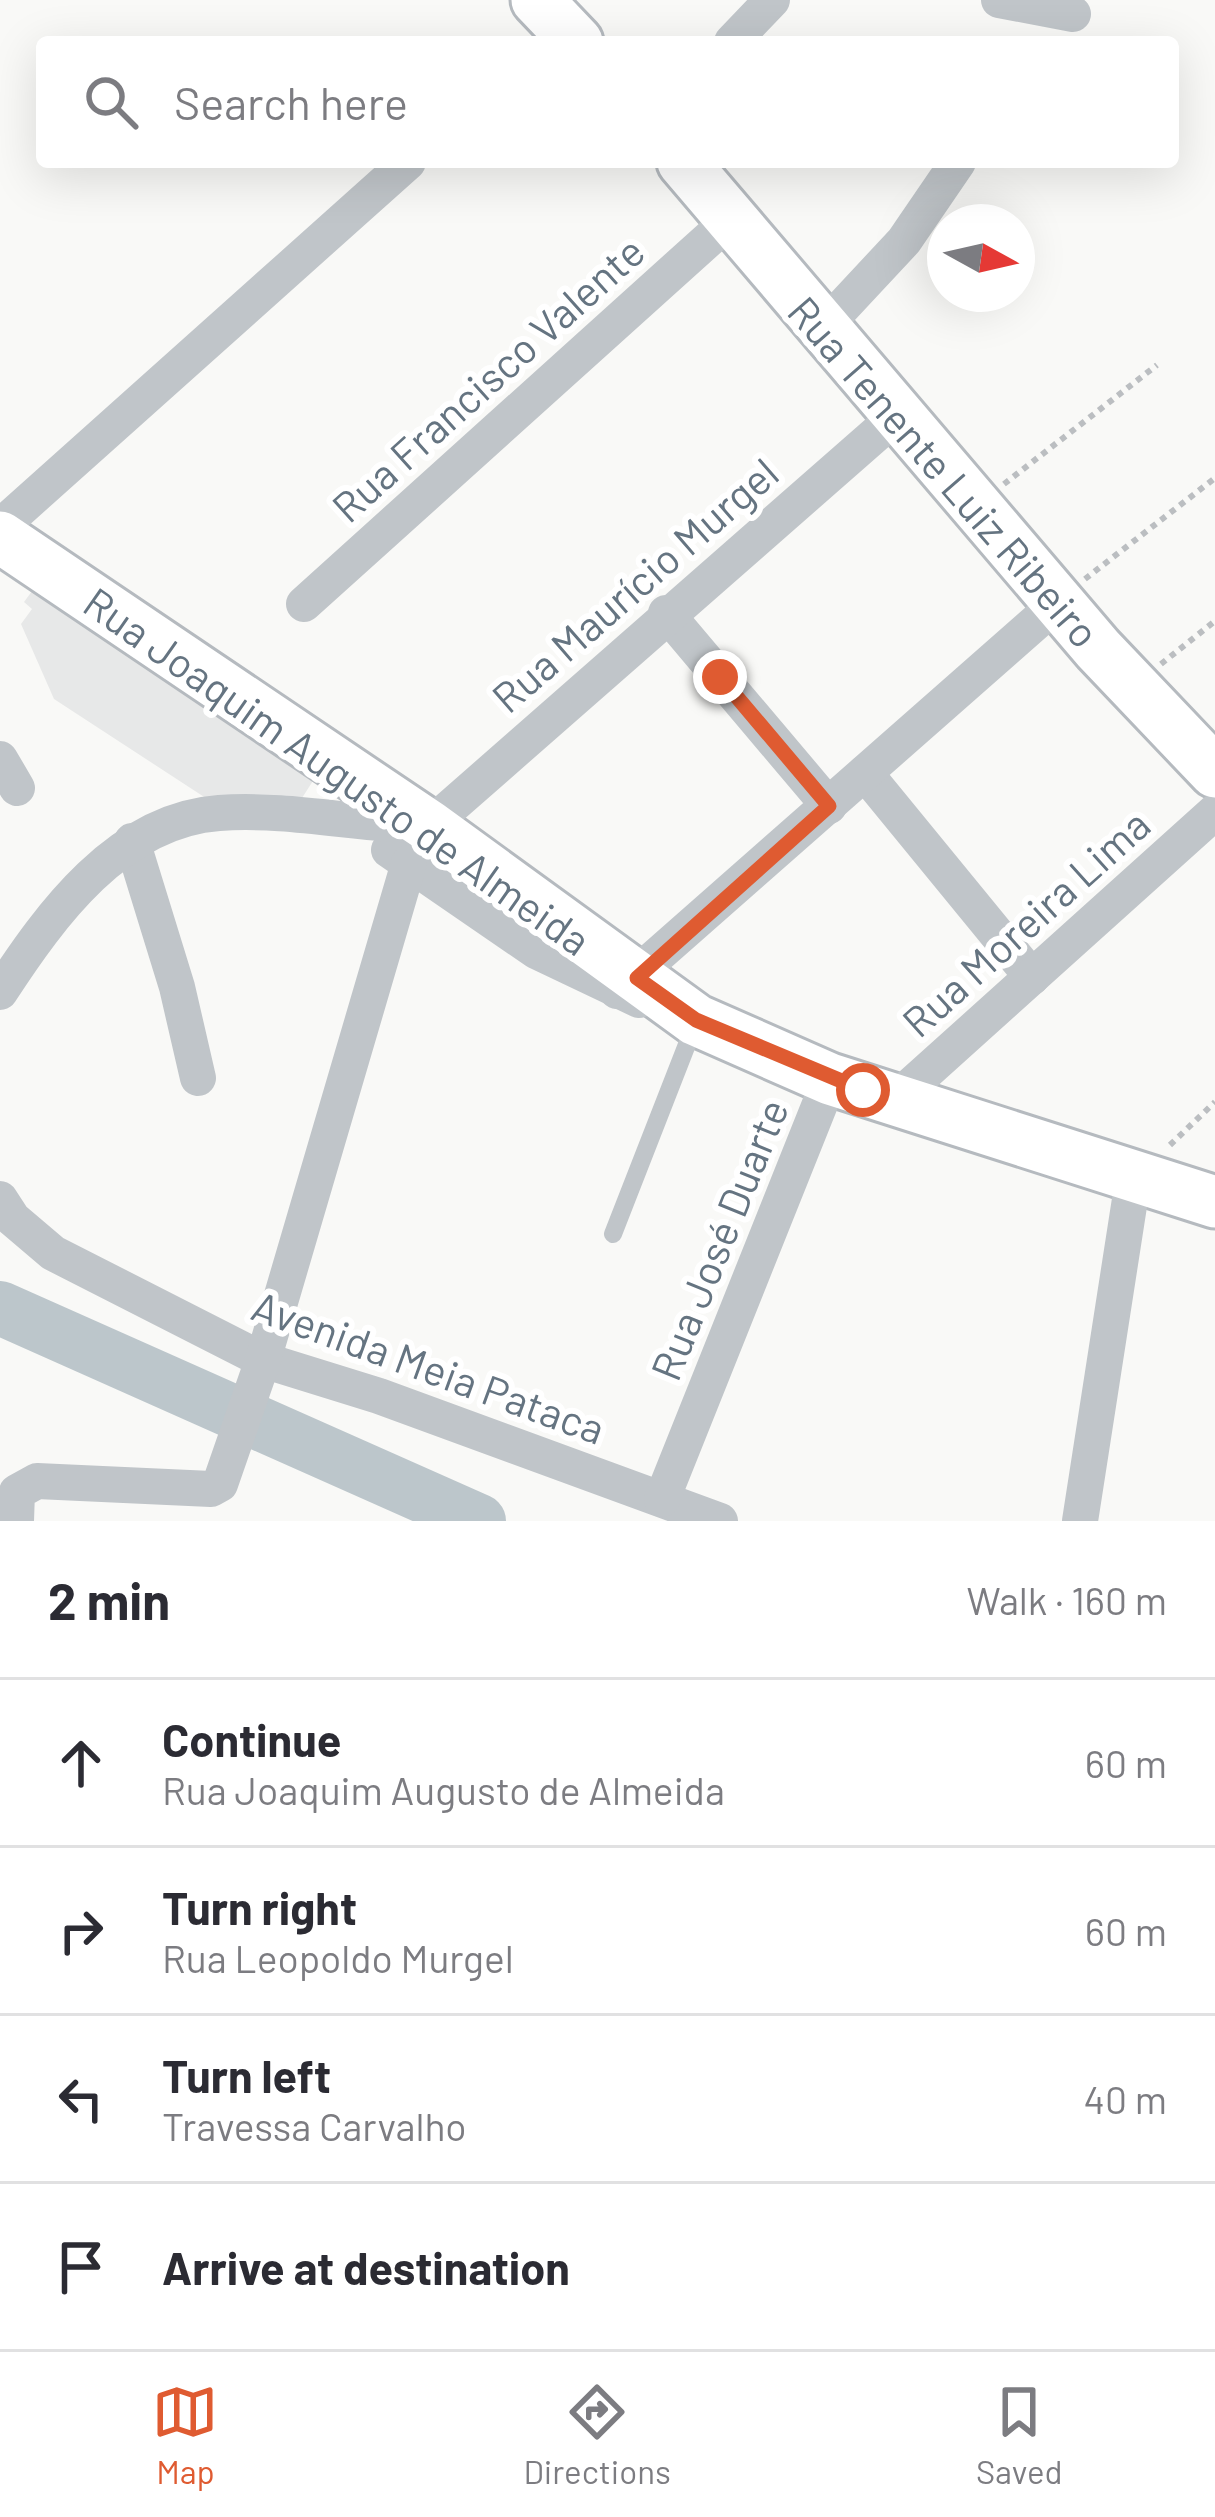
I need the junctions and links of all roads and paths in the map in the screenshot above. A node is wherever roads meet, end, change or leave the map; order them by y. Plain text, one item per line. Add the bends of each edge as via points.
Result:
1 (772, 0) edge
2 (999, 0) edge
3 (1070, 19) edge
4 (738, 36) edge
5 (401, 168) edge
6 (688, 168) edge
7 (954, 168) edge
8 (730, 220) junction
9 (821, 330) junction
10 (1157, 365) dead end
11 (900, 413) junction
12 (1215, 478) edge
13 (978, 505) junction
14 (0, 527) edge
15 (0, 537) edge
16 (1060, 601) junction
17 (304, 604) dead end
18 (666, 613) junction
19 (1215, 621) edge
20 (1132, 687) junction
21 (1215, 772) edge
22 (865, 773) junction
23 (829, 806) junction
24 (1215, 812) edge
25 (132, 841) junction
26 (419, 844) junction
27 (1032, 977) junction
28 (0, 992) edge
29 (656, 1000) junction
30 (198, 1078) dead end
31 (830, 1079) junction
32 (896, 1100) junction
33 (1215, 1102) edge
34 (1133, 1180) junction
35 (0, 1199) edge
36 (1215, 1202) edge
37 (613, 1234) dead end
38 (258, 1373) junction
39 (662, 1499) junction
40 (16, 1507) edge
41 (720, 1521) edge
42 (1080, 1521) edge

1 - 4 street
2 - 3 street
5 - 14 street
6 - 8 main road, Rua Tenente Luiz Ribeiro
7 - 9 street via 904,241
8 - 9 main road, Rua Tenente Luiz Ribeiro
8 - 17 street, Rua Francisco Valente
9 - 11 main road, Rua Tenente Luiz Ribeiro
10 - 13 path
11 - 13 main road, Rua Tenente Luiz Ribeiro
11 - 18 street, Rua Maurício Murgel
12 - 16 path
13 - 16 main road, Rua Tenente Luiz Ribeiro
15 - 26 main road, Rua Joaquim Augusto de Almeida
16 - 20 main road, Rua Tenente Luiz Ribeiro
16 - 22 street
18 - 23 street
18 - 26 street, Rua Maurício Murgel
19 - 20 path
20 - 21 main road, Rua Tenente Luiz Ribeiro
22 - 23 street
22 - 27 street
23 - 29 street
24 - 27 street, Rua Moreira Lima
25 - 26 street via 216,813 345,822
25 - 28 street via 44,924
25 - 30 street
26 - 29 main road, Rua Joaquim Augusto de Almeida
26 - 38 street
27 - 32 street, Rua Moreira Lima
29 - 31 main road, Rua Joaquim Augusto de Almeida
29 - 37 lane
31 - 32 main road, Rua Joaquim Augusto de Almeida
31 - 39 street, Rua José Duarte
32 - 34 main road, Rua Joaquim Augusto de Almeida
33 - 34 path
34 - 36 main road, Rua Joaquim Augusto de Almeida
34 - 42 street
35 - 38 street, Avenida Meia Pataca via 53,1253
38 - 39 street, Avenida Meia Pataca
38 - 40 street via 220,1484 211,1489 37,1481
39 - 41 street, Avenida Meia Pataca

